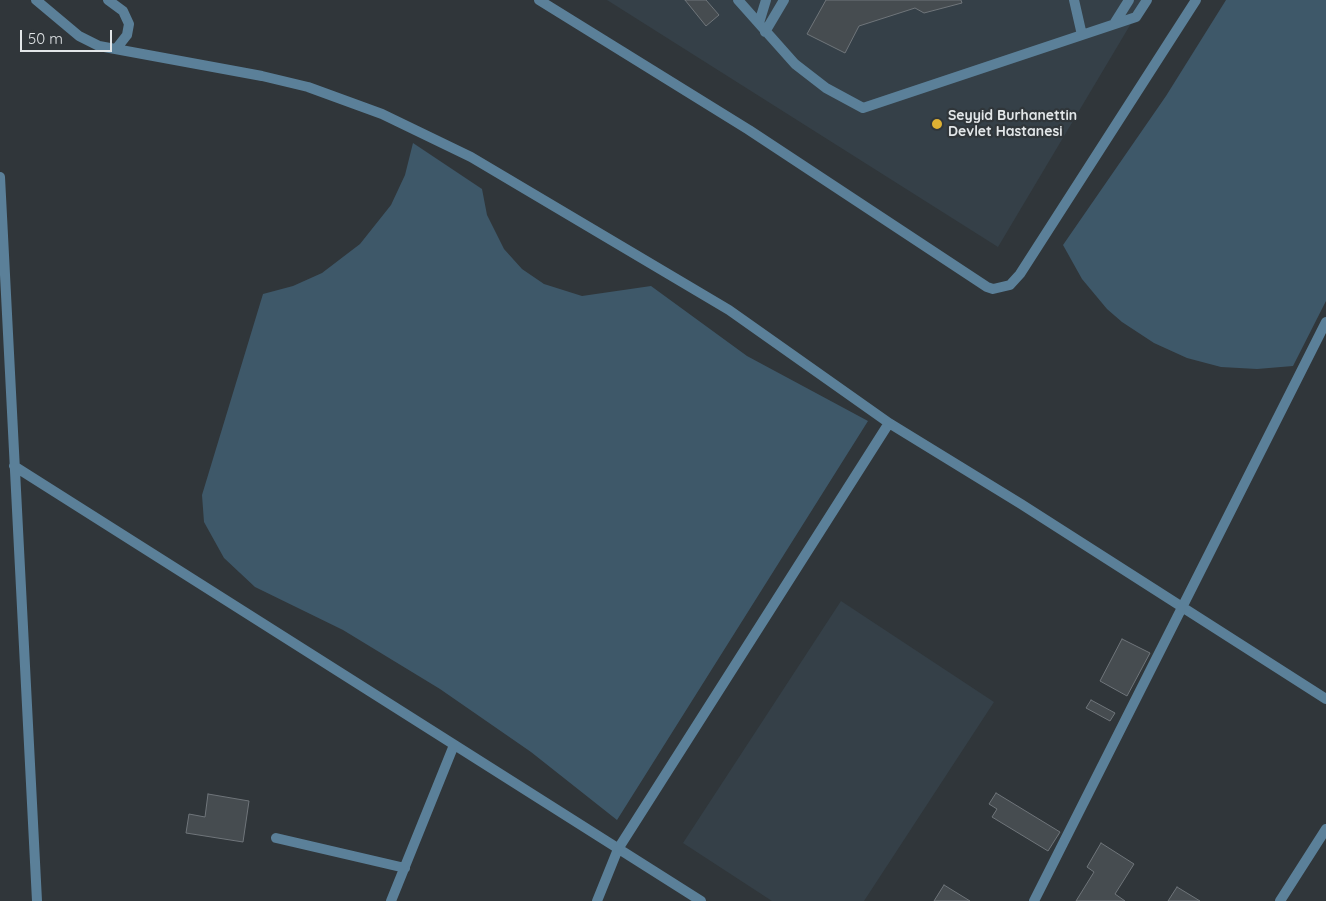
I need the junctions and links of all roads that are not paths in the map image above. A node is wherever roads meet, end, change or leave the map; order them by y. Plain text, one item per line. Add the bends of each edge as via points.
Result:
1 (36, 0) edge
2 (108, 0) edge
3 (539, 0) edge
4 (738, 0) edge
5 (766, 0) edge
6 (784, 0) edge
7 (1074, 0) edge
8 (1129, 0) edge
9 (1147, 0) edge
10 (1196, 0) edge
11 (758, 23) junction
12 (1114, 24) junction
13 (765, 32) junction
14 (1082, 35) junction
15 (116, 49) junction
16 (0, 177) edge
17 (1326, 322) edge
18 (889, 423) junction
19 (14, 466) junction
20 (1183, 608) junction
21 (1326, 699) edge
22 (454, 745) junction
23 (1326, 829) edge
24 (276, 838) dead end
25 (618, 849) junction
26 (405, 868) junction
27 (37, 901) edge
28 (391, 901) edge
29 (597, 901) edge
30 (701, 901) edge
31 (1034, 901) edge
32 (1280, 901) edge

1 - 15 street via 85,40
2 - 15 street via 123,11 129,24 124,40
3 - 10 street via 749,130 993,289 1010,285 1020,274
4 - 11 street
5 - 11 street
6 - 13 street
7 - 14 street
8 - 12 street
9 - 12 street via 1136,17
11 - 13 street
12 - 14 street
13 - 14 street via 808,76 863,108
15 - 18 street via 308,87 420,131 502,175 729,310
16 - 19 street
17 - 20 street
18 - 20 street
18 - 25 street
19 - 22 street
19 - 27 street
20 - 21 street
20 - 31 street
22 - 25 street
22 - 26 street
23 - 32 street
24 - 26 street
25 - 29 street
25 - 30 street
26 - 28 street

